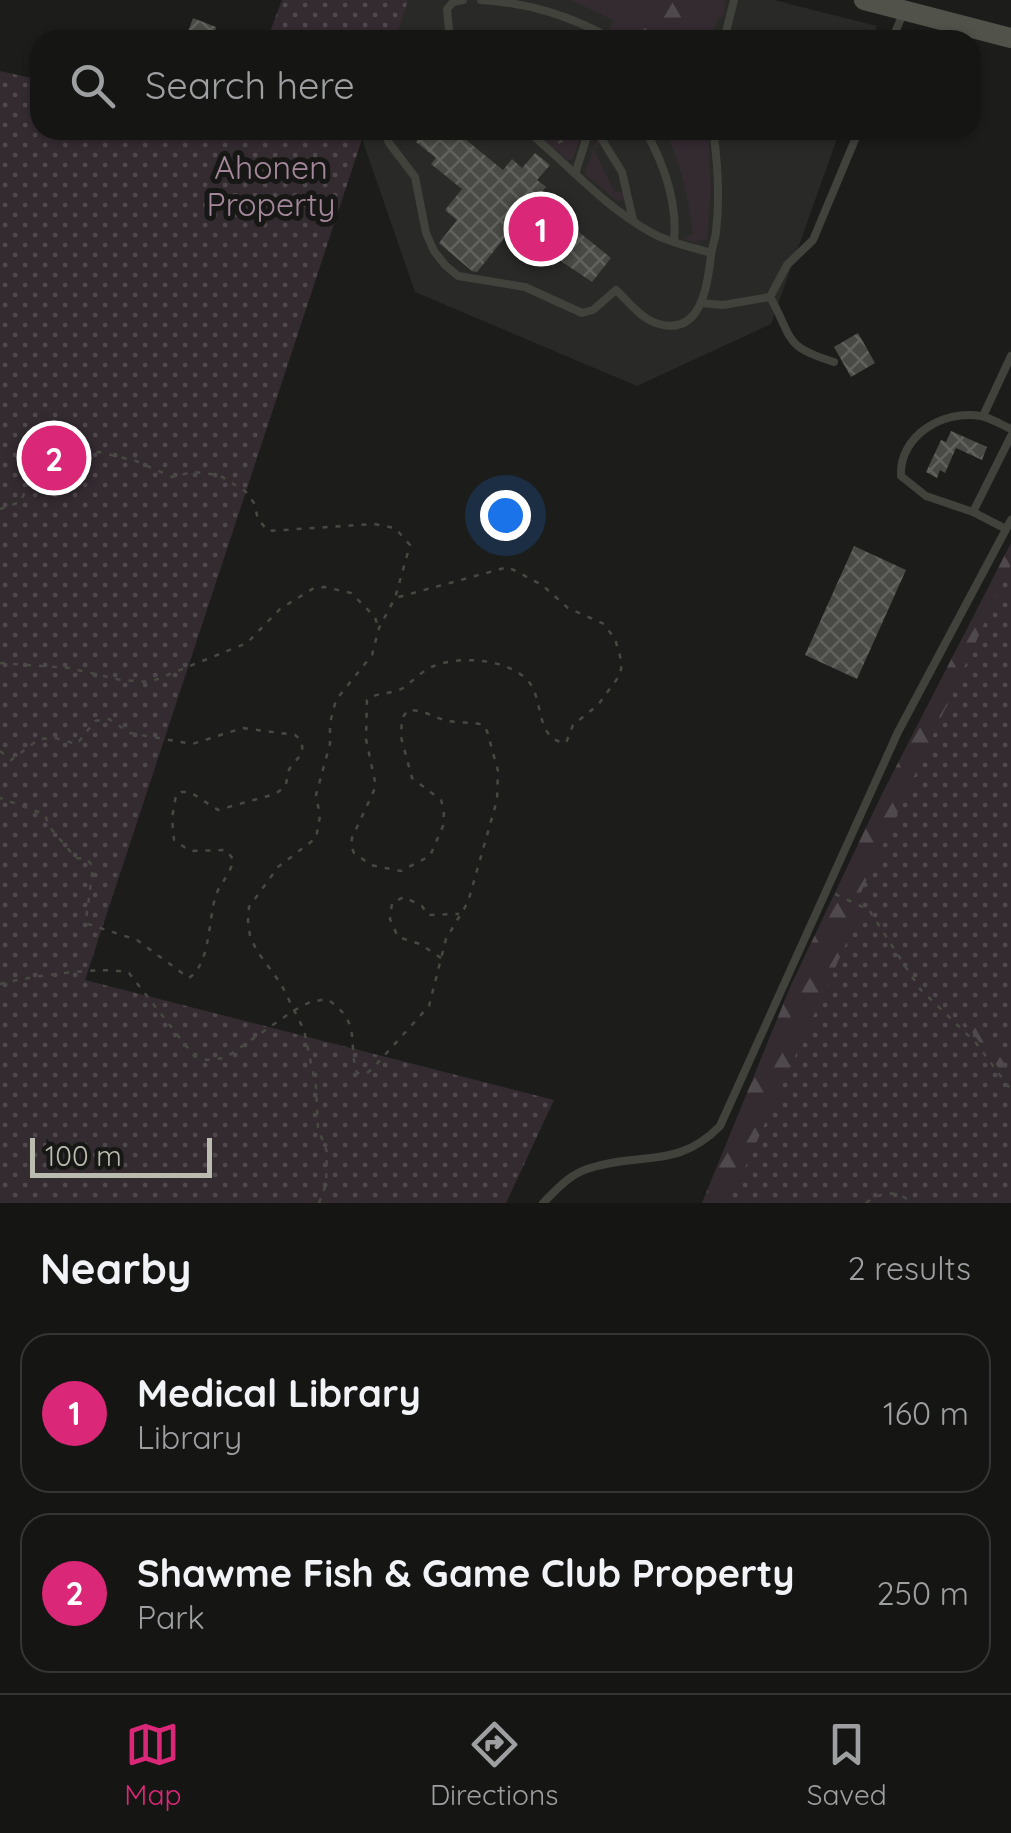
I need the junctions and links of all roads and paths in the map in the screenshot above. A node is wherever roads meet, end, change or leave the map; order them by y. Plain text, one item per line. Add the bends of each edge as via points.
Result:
1 (463, 0) edge
2 (481, 0) edge
3 (734, 0) edge
4 (864, 0) edge
5 (904, 10) junction
6 (448, 30) edge
7 (592, 30) edge
8 (726, 30) edge
9 (896, 30) edge
10 (980, 30) edge
11 (981, 30) edge
12 (1011, 38) edge
13 (387, 140) edge
14 (539, 140) edge
15 (588, 140) edge
16 (599, 140) edge
17 (649, 140) edge
18 (714, 140) edge
19 (855, 140) edge
20 (576, 172) junction
21 (634, 220) junction
22 (674, 242) junction
23 (711, 253) junction
24 (770, 297) junction
25 (701, 303) junction
26 (1011, 356) edge
27 (834, 362) dead end
28 (982, 416) junction
29 (1011, 429) edge
30 (1011, 436) edge
31 (0, 509) edge
32 (974, 512) junction
33 (1009, 525) edge
34 (395, 598) junction
35 (379, 628) junction
36 (0, 664) edge
37 (0, 751) edge
38 (0, 798) edge
39 (826, 890) junction
40 (460, 914) junction
41 (442, 959) junction
42 (0, 984) edge
43 (293, 1011) junction
44 (1011, 1090) edge
45 (319, 1203) edge
46 (543, 1203) edge
47 (866, 1203) edge
48 (912, 1203) edge

1 - 6 lane via 447,9
2 - 7 lane via 548,10
3 - 8 lane
4 - 5 street
5 - 9 lane
5 - 10 street
11 - 12 street
13 - 25 lane via 414,177 434,251 458,276 525,287 582,313 616,290 660,325 687,321
14 - 20 lane
15 - 20 lane
16 - 21 lane via 622,172
17 - 22 lane via 670,192
18 - 23 lane via 718,208
19 - 24 lane via 813,240 782,271
20 - 21 lane
21 - 22 lane
22 - 23 lane
23 - 25 lane
24 - 25 lane
24 - 27 lane via 794,345
26 - 28 lane
28 - 29 lane
28 - 32 lane via 929,424 910,445 900,471 926,496
30 - 32 lane
31 - 34 path via 20,502 38,477 90,452 172,477 219,475 246,492 268,531 356,523 395,528 410,545
32 - 33 lane
33 - 39 lane via 898,732
34 - 35 path
34 - 40 path via 515,568 568,608 604,624 622,663 614,685 579,718 566,744 547,731 530,682 482,659 436,665 400,690 367,700 366,739 376,786 351,846 360,859 386,869 400,872 430,856 443,826 441,800 412,778 402,749 404,713 412,709 482,724 487,731 498,772 497,800
35 - 36 path via 352,593 314,588 247,642 150,682
35 - 43 path via 372,655 336,700 316,795 316,838 278,867 250,908 250,936
37 - 38 path via 11,760 39,738 77,744 95,722 109,719 130,733 192,744 243,728 285,733 301,740 303,751 276,794 218,810 190,792 176,795 174,840 190,851 226,850 233,859 215,898 203,957 189,978 137,940 88,924 88,859 76,858 44,814
39 - 44 path via 869,910 920,989 976,1043
39 - 46 lane via 720,1126 700,1146 679,1154 584,1170
40 - 41 path
40 - 41 path via 428,915 404,897 392,903 398,936
41 - 43 path via 429,1006 366,1074 355,1069 353,1036 339,1007 327,999
42 - 43 path via 117,968 129,973 194,1056 207,1060 225,1058
43 - 45 path via 304,1030 326,1152
47 - 48 path via 883,1193

